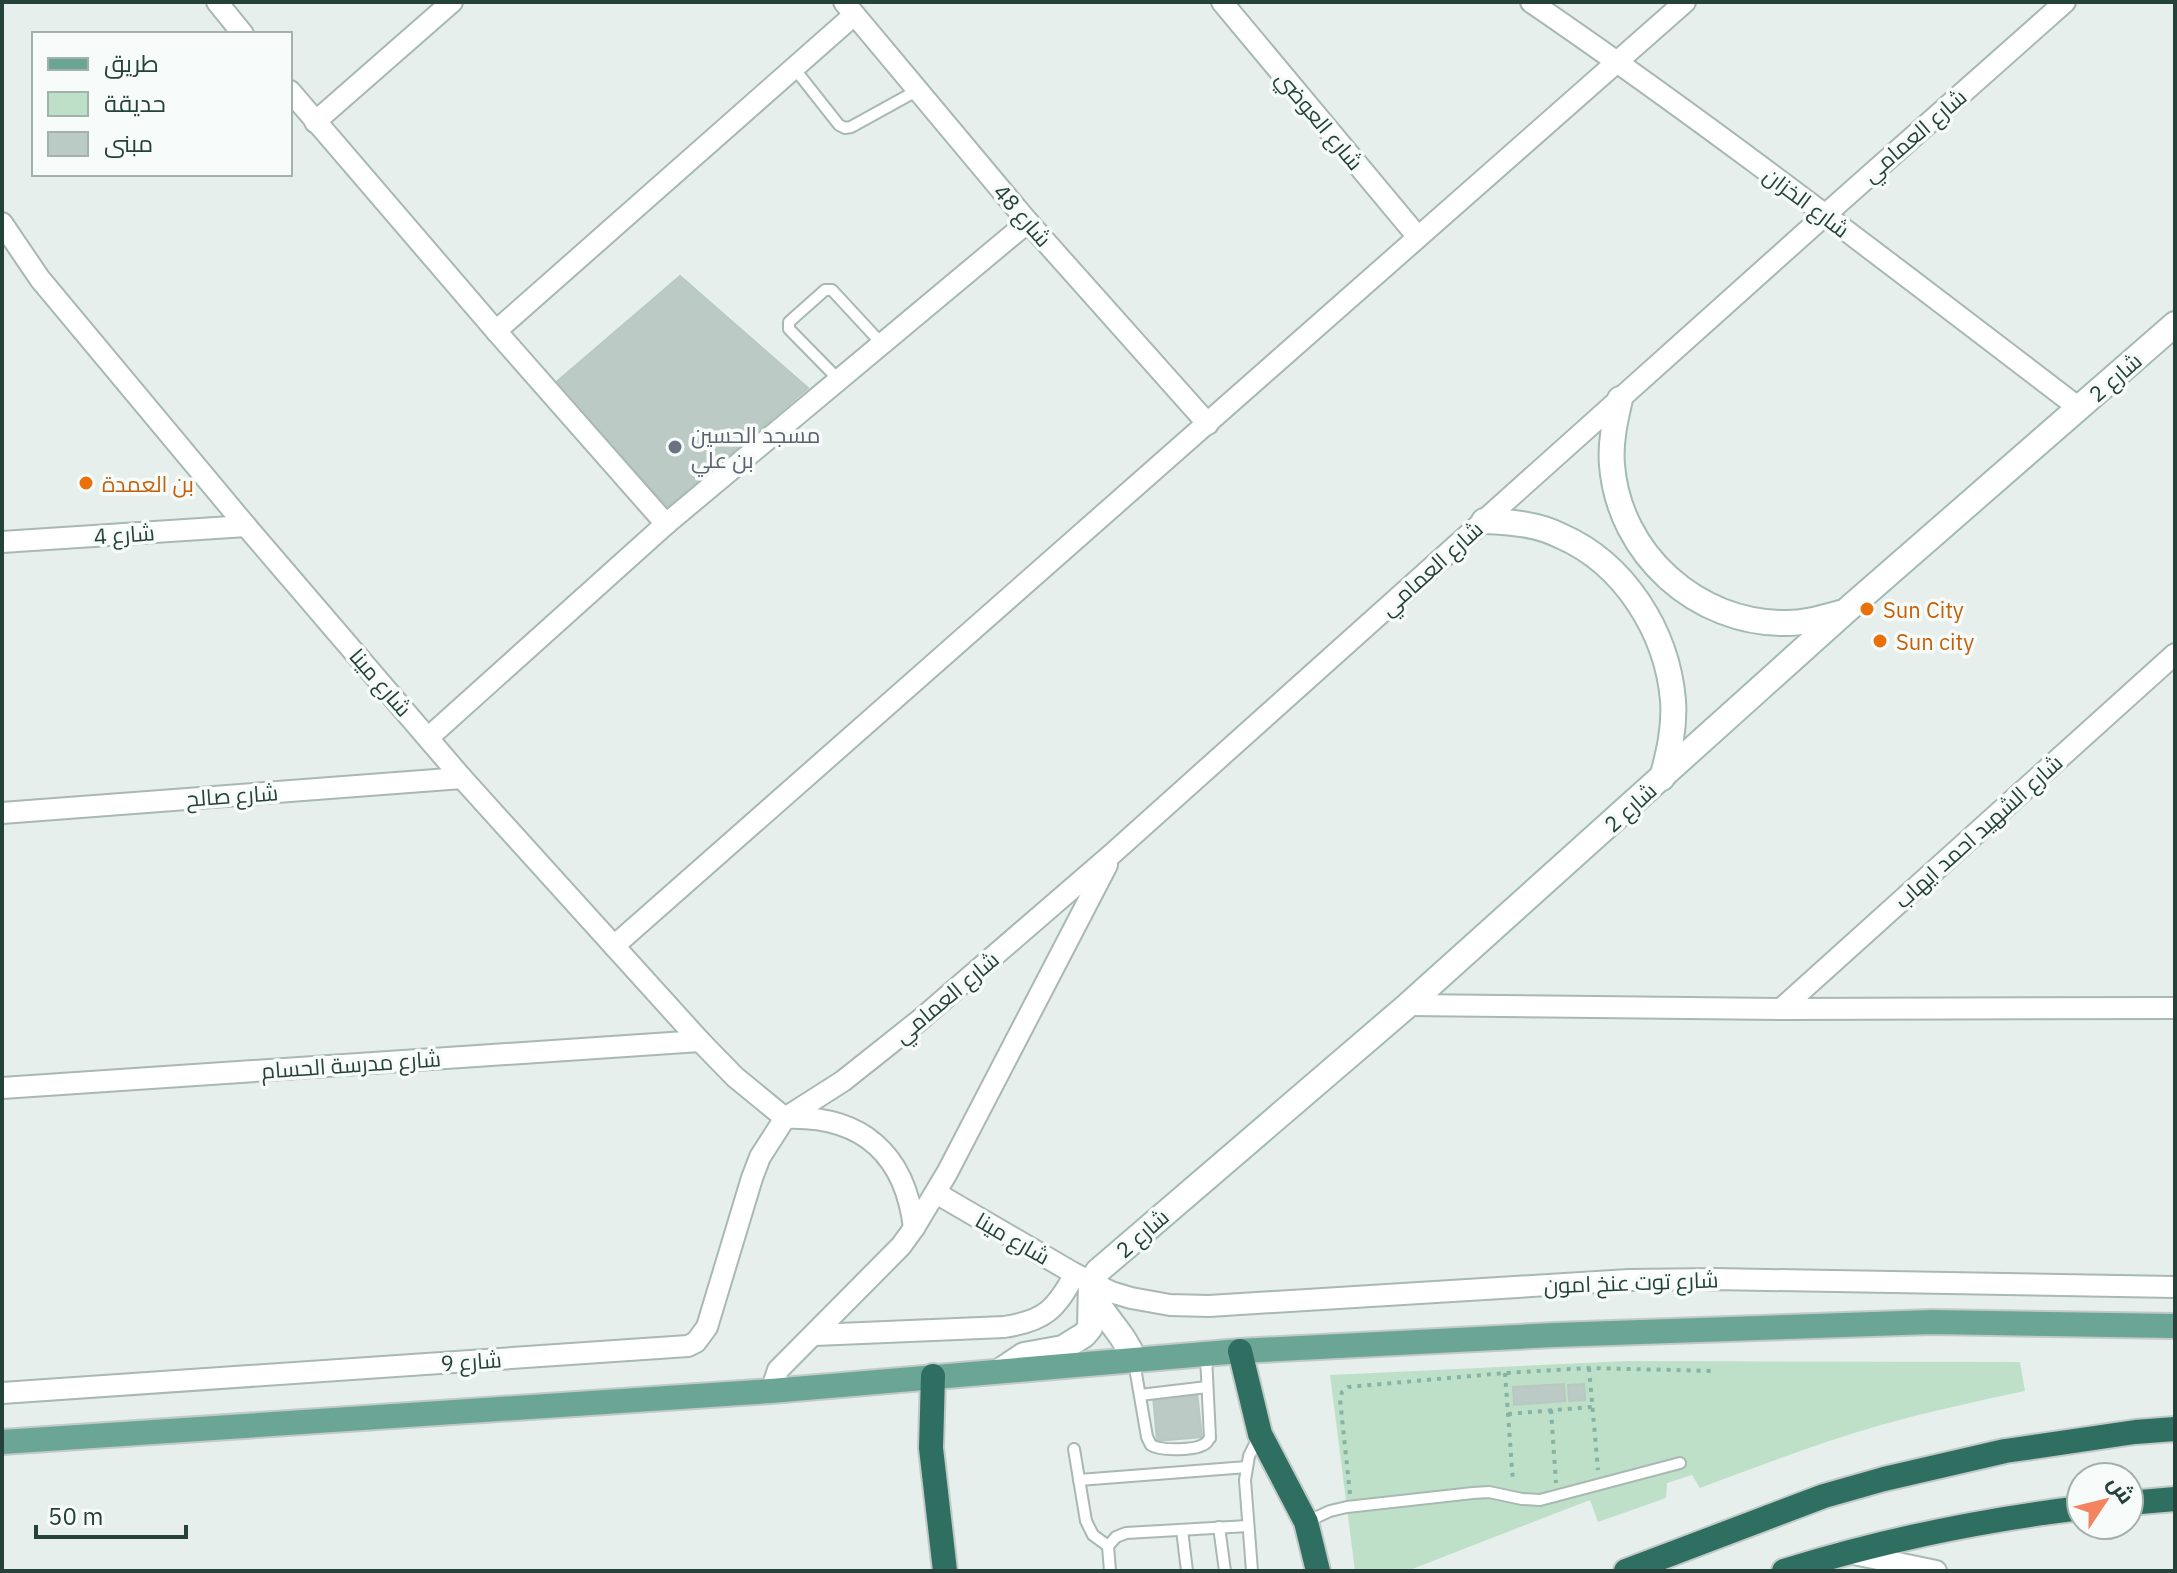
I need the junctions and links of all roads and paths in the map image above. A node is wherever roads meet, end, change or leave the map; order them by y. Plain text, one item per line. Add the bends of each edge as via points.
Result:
1 (217, 2) edge
2 (452, 2) edge
3 (1222, 2) edge
4 (1531, 2) edge
5 (1685, 2) edge
6 (2065, 2) edge
7 (849, 8) edge
8 (241, 32) edge
9 (1617, 61) junction
10 (794, 68) junction
11 (918, 90) junction
12 (292, 93) edge
13 (315, 122) junction
14 (1825, 215) junction
15 (1028, 222) junction
16 (2, 223) edge
17 (1418, 237) junction
18 (12, 257) edge
19 (2175, 324) edge
20 (496, 331) junction
21 (882, 344) junction
22 (839, 380) junction
23 (1620, 399) junction
24 (2079, 408) junction
25 (1208, 424) junction
26 (1484, 521) junction
27 (666, 524) junction
28 (246, 526) junction
29 (2, 542) edge
30 (1847, 610) junction
31 (2175, 654) edge
32 (429, 737) junction
33 (462, 778) junction
34 (1662, 778) junction
35 (2, 813) edge
36 (1112, 854) junction
37 (614, 946) junction
38 (1408, 1005) junction
39 (2175, 1008) edge
40 (1781, 1009) junction
41 (700, 1041) junction
42 (2, 1088) edge
43 (785, 1118) junction
44 (936, 1193) junction
45 (914, 1228) junction
46 (1086, 1282) junction
47 (2175, 1287) edge
48 (2175, 1326) edge
49 (815, 1335) junction
50 (1240, 1351) junction
51 (1206, 1354) junction
52 (1134, 1359) junction
53 (1589, 1368) junction
54 (1003, 1369) junction
55 (1714, 1371) dead end
56 (1505, 1373) junction
57 (933, 1376) junction
58 (1207, 1387) junction
59 (771, 1391) junction
60 (2, 1393) edge
61 (1140, 1395) junction
62 (1592, 1407) junction
63 (1551, 1410) junction
64 (1508, 1414) junction
65 (2175, 1429) edge
66 (1260, 1434) junction
67 (2, 1442) edge
68 (1074, 1449) dead end
69 (1680, 1463) dead end
70 (1247, 1467) junction
71 (1079, 1480) junction
72 (1599, 1485) junction
73 (1557, 1496) junction
74 (1514, 1498) junction
75 (2175, 1499) edge
76 (2145, 1502) edge
77 (1351, 1506) junction
78 (2065, 1510) edge
79 (1306, 1522) junction
80 (1248, 1526) junction
81 (1219, 1527) junction
82 (1182, 1530) junction
83 (1108, 1546) junction
84 (1845, 1552) junction
85 (945, 1571) edge
86 (1110, 1571) edge
87 (1187, 1571) edge
88 (1225, 1571) edge
89 (1252, 1571) edge
90 (1318, 1571) edge
91 (1626, 1571) edge
92 (1784, 1571) edge
93 (1936, 1571) edge

1 - 8 street
2 - 13 street
3 - 17 street, شارع العوضي
4 - 9 street, شارع الخزان
5 - 9 street
6 - 14 street, شارع العمامي
7 - 10 street
7 - 11 street, شارع 48
9 - 14 street, شارع الخزان
9 - 17 street
10 - 11 lane via 845,128
10 - 20 street
11 - 15 street, شارع 48
12 - 13 street
13 - 20 street
14 - 23 street, شارع العمامي
14 - 24 street, شارع الخزان
15 - 21 street
15 - 25 street, شارع 48
16 - 18 street, شارع مينا
17 - 25 street
18 - 28 street, شارع مينا
19 - 24 street, شارع 2
20 - 27 street
21 - 22 street
21 - 22 lane via 832,290 825,290 788,326
22 - 27 street
23 - 26 street, شارع العمامي
23 - 30 street via 1612,466 1618,499 1630,530 1672,583 1698,601 1756,622 1818,620
24 - 30 street, شارع 2
25 - 37 street
26 - 34 street via 1561,535 1605,564 1639,604 1663,650 1673,702
26 - 36 street, شارع العمامي
27 - 32 street
28 - 29 street, شارع 4
28 - 32 street, شارع مينا
30 - 34 street, شارع 2
31 - 40 street, شارع الشهيد احمد ايهاب
32 - 33 street, شارع مينا
33 - 35 street, شارع صالح
33 - 37 street, شارع مينا
34 - 38 street, شارع 2
36 - 43 street, شارع العمامي via 908,1029 843,1081
36 - 44 street
37 - 41 street, شارع مينا
38 - 40 street
38 - 46 street, شارع 2
39 - 40 street
41 - 42 street, شارع مدرسة الحسام
41 - 43 street, شارع مينا
43 - 45 street via 832,1121 874,1143 903,1180
43 - 60 street, شارع 9 via 752,1178 707,1327 688,1346
44 - 45 street
44 - 46 street, شارع مينا
45 - 49 street
46 - 47 street, شارع توت عنخ امون via 1131,1298 1209,1306 1629,1280
46 - 49 street via 1037,1319 1021,1324
46 - 52 street
46 - 54 street via 1090,1328 1084,1335 1056,1351 1024,1355
48 - 50 main road via 1932,1322
49 - 59 street via 778,1370
50 - 51 main road
50 - 66 highway
51 - 52 main road
51 - 58 lane
52 - 54 main road
52 - 61 lane
53 - 55 path
53 - 56 path
53 - 62 path
54 - 57 main road
56 - 64 path
56 - 77 path via 1345,1389 1340,1399
57 - 59 main road
57 - 85 highway via 931,1448
58 - 61 lane
58 - 61 lane via 1203,1406 1210,1438 1197,1447 1158,1449 1148,1441 1151,1428
59 - 67 main road
62 - 63 path
62 - 72 path
63 - 64 path
63 - 73 path
64 - 74 path
65 - 91 highway via 2005,1451 1884,1479 1824,1496
66 - 70 lane
66 - 79 highway
68 - 71 lane
69 - 72 lane
70 - 71 lane
70 - 80 lane
71 - 83 lane via 1089,1530
72 - 73 lane
73 - 74 lane
74 - 77 lane via 1481,1492
75 - 76 highway
77 - 79 lane
78 - 84 highway
79 - 90 highway
80 - 81 lane
80 - 89 lane
81 - 82 lane
81 - 88 lane
82 - 83 lane via 1126,1533
82 - 87 lane
83 - 86 lane
84 - 92 highway
84 - 93 street

